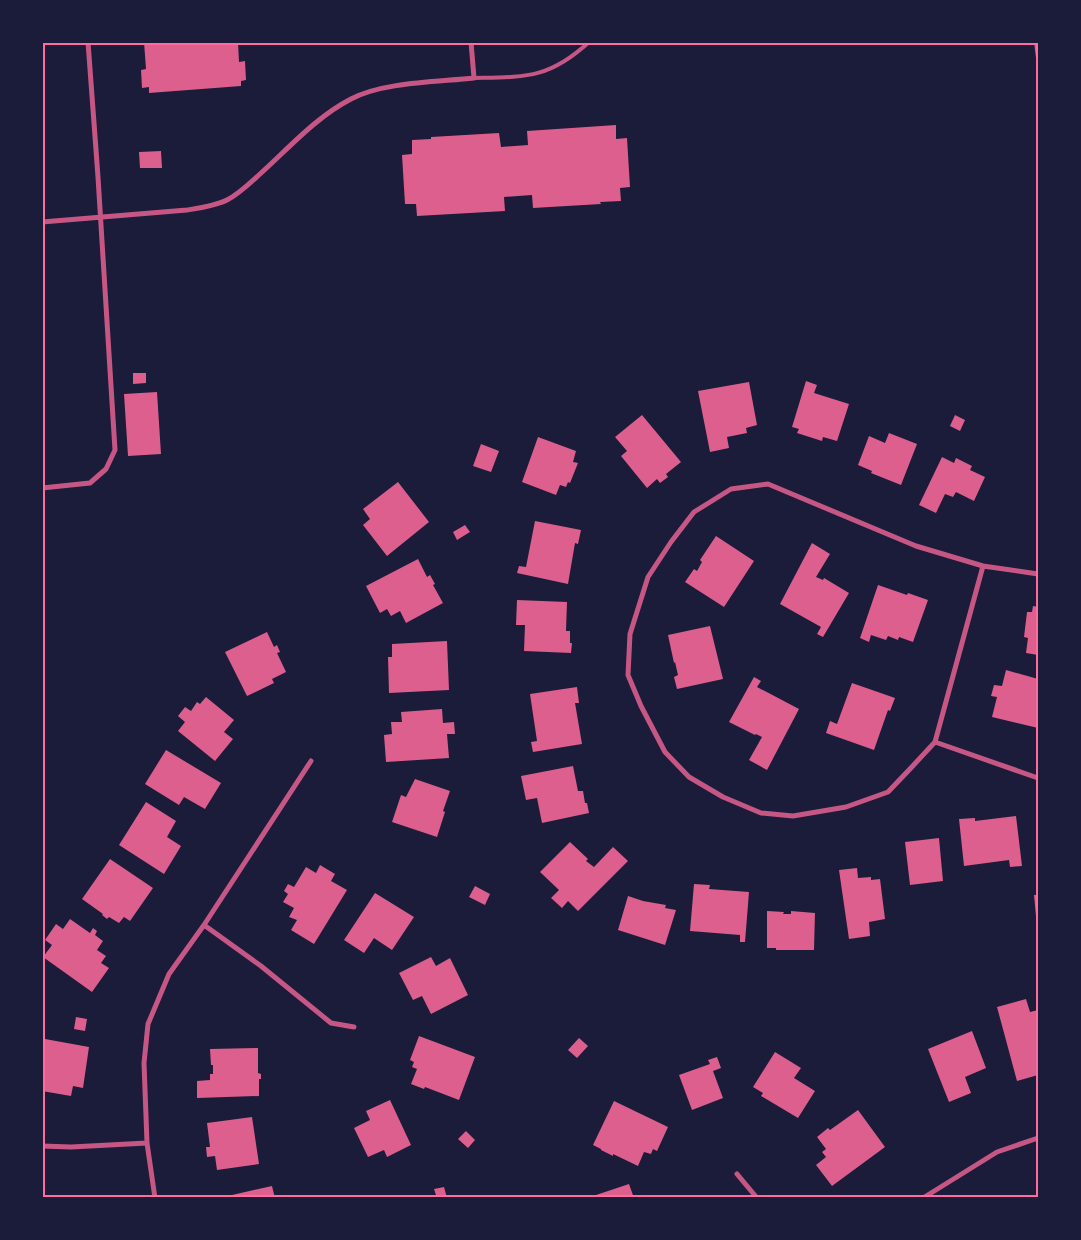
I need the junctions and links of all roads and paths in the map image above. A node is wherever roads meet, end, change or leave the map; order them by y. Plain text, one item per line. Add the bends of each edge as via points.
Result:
1 (88, 42) edge
2 (472, 42) edge
3 (589, 42) edge
4 (474, 78) junction
5 (100, 219) junction
6 (42, 222) edge
7 (42, 488) edge
8 (983, 566) junction
9 (1038, 574) edge
10 (935, 742) junction
11 (311, 761) dead end
12 (1038, 778) edge
13 (204, 925) junction
14 (354, 1027) dead end
15 (1038, 1138) edge
16 (146, 1143) junction
17 (42, 1146) edge
18 (737, 1174) dead end
19 (155, 1198) edge
20 (757, 1198) edge
21 (923, 1198) edge

1 - 5 street
2 - 4 street
3 - 4 lane via 565,62 531,76
4 - 5 street via 372,90 350,99 307,131 228,199 187,210
5 - 6 street
5 - 7 street via 115,450 106,469 90,483
8 - 9 street
8 - 10 street
8 - 10 street via 916,546 768,484 731,489 694,512 671,542 648,577 630,634 628,675 665,752 689,777 723,797 761,813 793,816 846,807 888,792
10 - 12 street
11 - 13 street
13 - 14 street via 331,1023
13 - 16 street via 169,974 148,1024 144,1063
15 - 21 street via 997,1152
16 - 17 street
16 - 19 street
18 - 20 street

